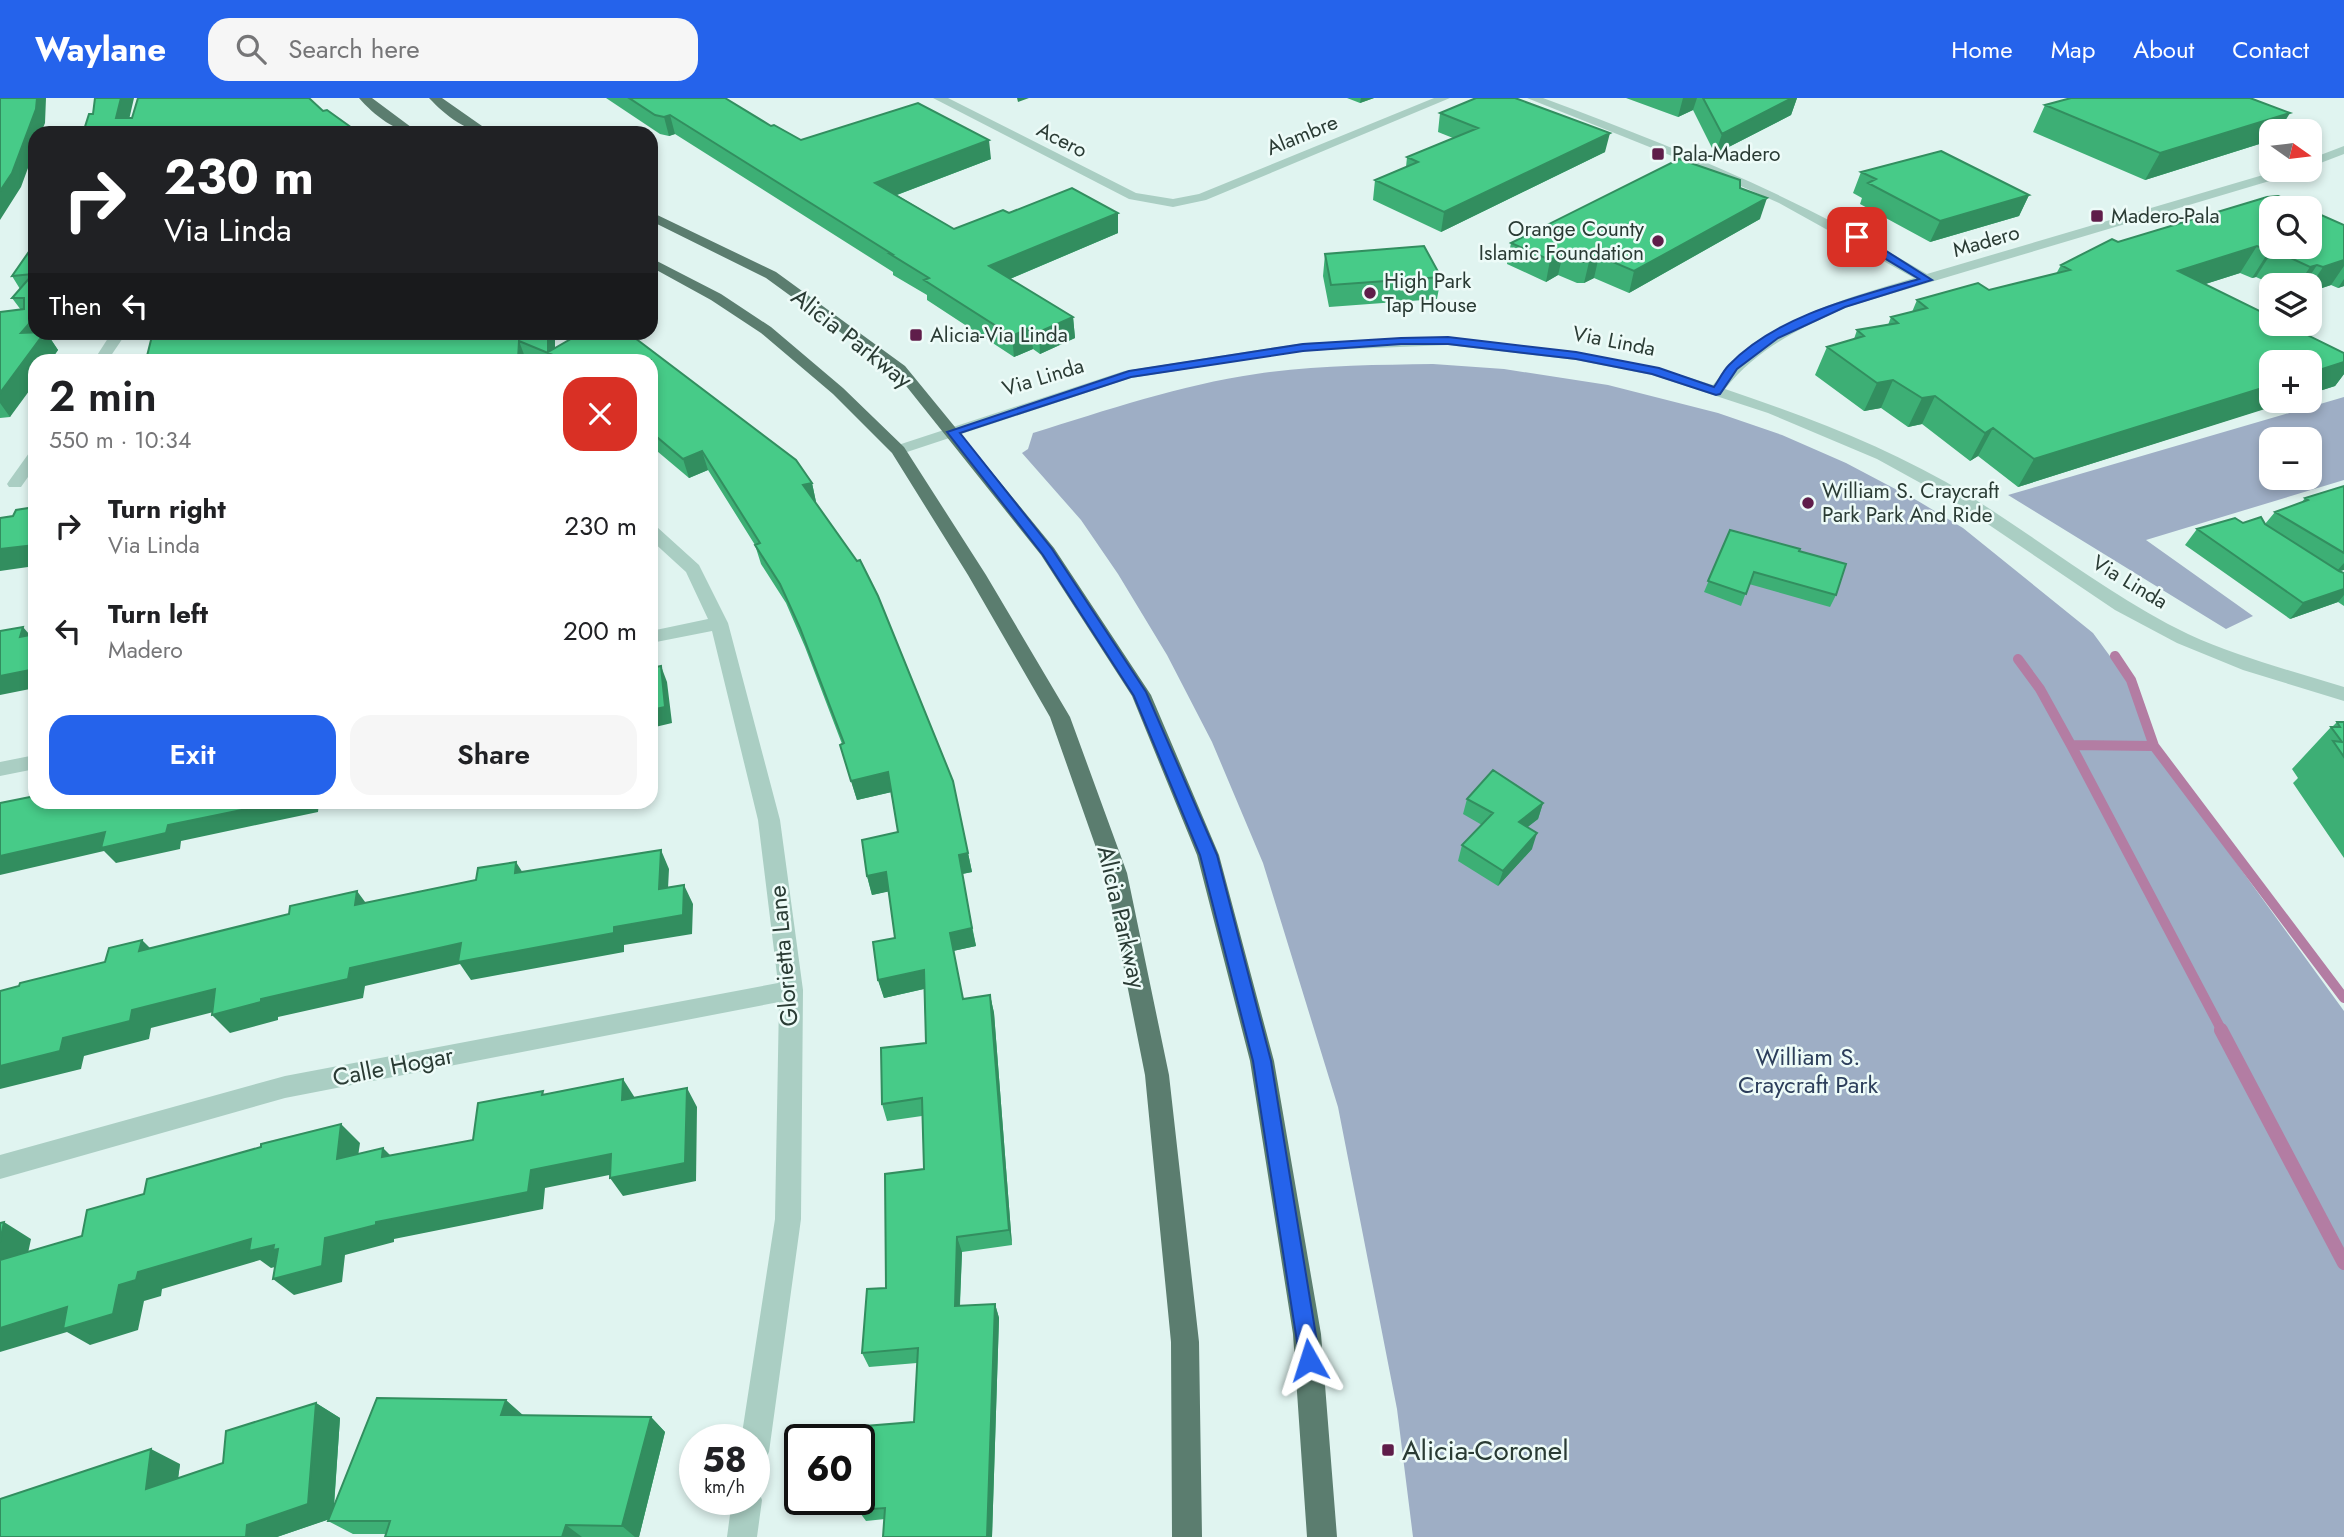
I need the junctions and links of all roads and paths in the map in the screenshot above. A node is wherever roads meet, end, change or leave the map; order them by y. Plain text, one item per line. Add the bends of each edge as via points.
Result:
1 (365, 98) edge
2 (435, 98) edge
3 (939, 98) edge
4 (1444, 98) edge
5 (1533, 98) edge
6 (402, 126) edge
7 (476, 126) edge
8 (2344, 150) edge
9 (2322, 158) edge
10 (2259, 180) edge
11 (1173, 203) joint
12 (658, 219) edge
13 (658, 266) edge
14 (1927, 280) junction
15 (1716, 391) junction
16 (953, 432) junction
17 (898, 450) junction
18 (28, 466) edge
19 (28, 483) edge
20 (658, 537) edge
21 (719, 623) junction
22 (658, 636) edge
23 (2344, 694) edge
24 (28, 763) edge
25 (0, 769) edge
26 (791, 990) junction
27 (0, 1167) edge
28 (758, 1424) edge
29 (745, 1515) edge
30 (742, 1537) edge
31 (1187, 1537) edge
32 (1322, 1537) edge

1 - 6 main road
2 - 7 main road
3 - 11 street, Acero via 1133,196
4 - 11 street, Alambre via 1202,197
5 - 14 street via 1718,169 1801,207
8 - 9 street
10 - 14 street, Madero
12 - 16 main road, Alicia Parkway via 771,275 900,369
13 - 17 main road, Alicia Parkway via 766,330
14 - 15 street, Madero via 1842,304 1774,336 1733,367
15 - 16 street, Via Linda via 1655,371 1576,356 1448,341 1401,341 1303,347 1129,374
15 - 23 street, Via Linda via 1883,456 1961,498 2121,606 2184,639 2250,666
16 - 17 street, Via Linda
16 - 32 main road, Alicia Parkway via 1048,552 1141,695 1208,855 1262,1061 1305,1321
17 - 31 main road, Alicia Parkway via 1060,717 1116,873 1158,1088 1185,1342
18 - 19 street via 15,485
20 - 21 street, Glorietta Lane via 693,569
21 - 22 street
21 - 26 street, Glorietta Lane via 769,820
24 - 25 street
26 - 27 street, Calle Hogar via 285,1087
26 - 28 street, Glorietta Lane via 788,1219
29 - 30 street

